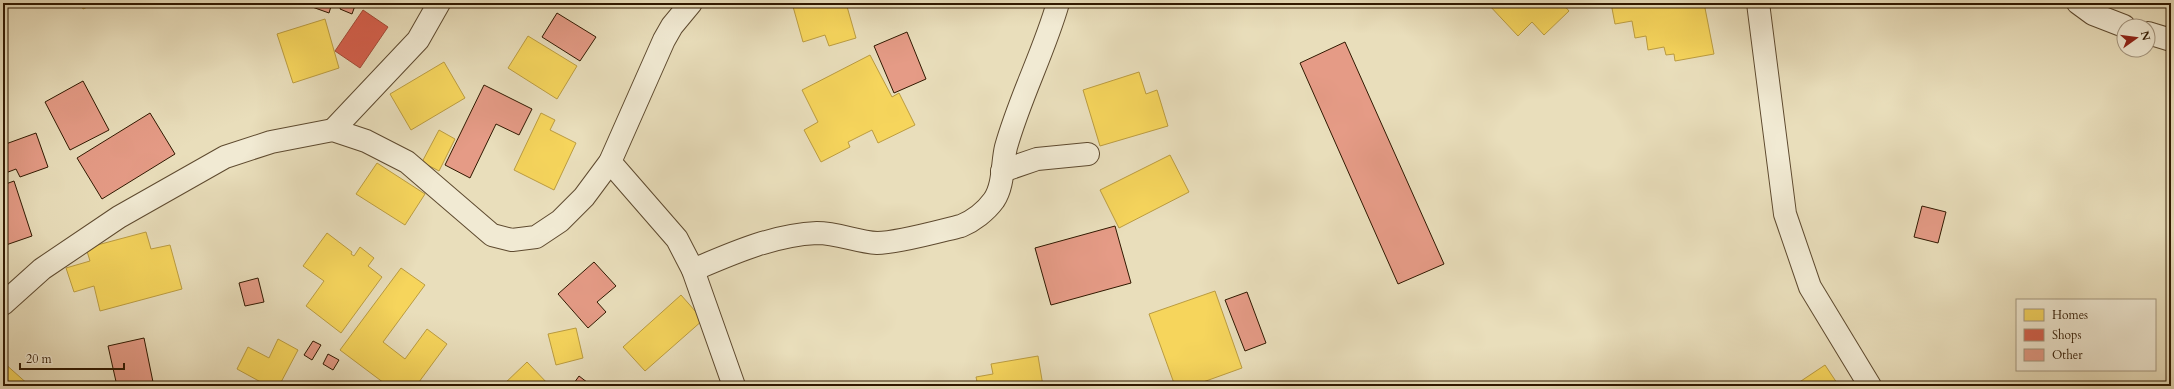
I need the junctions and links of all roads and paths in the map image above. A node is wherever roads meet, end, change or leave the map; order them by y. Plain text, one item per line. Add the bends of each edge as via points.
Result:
1 (439, 3) edge
2 (691, 3) edge
3 (1058, 3) edge
4 (1758, 3) edge
5 (2078, 3) edge
6 (2116, 23) edge
7 (2156, 35) edge
8 (2171, 40) edge
9 (333, 130) junction
10 (1088, 154) dead end
11 (610, 162) junction
12 (1002, 171) junction
13 (693, 270) junction
14 (3, 304) edge
15 (734, 386) edge
16 (1870, 386) edge

1 - 9 street via 418,40
2 - 11 street via 664,40
3 - 12 street via 1023,93 1006,148
4 - 16 street via 1784,214 1810,287
5 - 6 street via 2094,14
7 - 8 street
9 - 11 street via 366,141 407,162 492,235 512,240 536,237 555,225 584,197
9 - 14 street via 271,142 225,156 119,217 42,269
10 - 12 street via 1037,159
11 - 13 street via 677,239
12 - 13 street via 994,200 980,214 961,226 879,243 817,233 773,240 740,250
13 - 15 street

